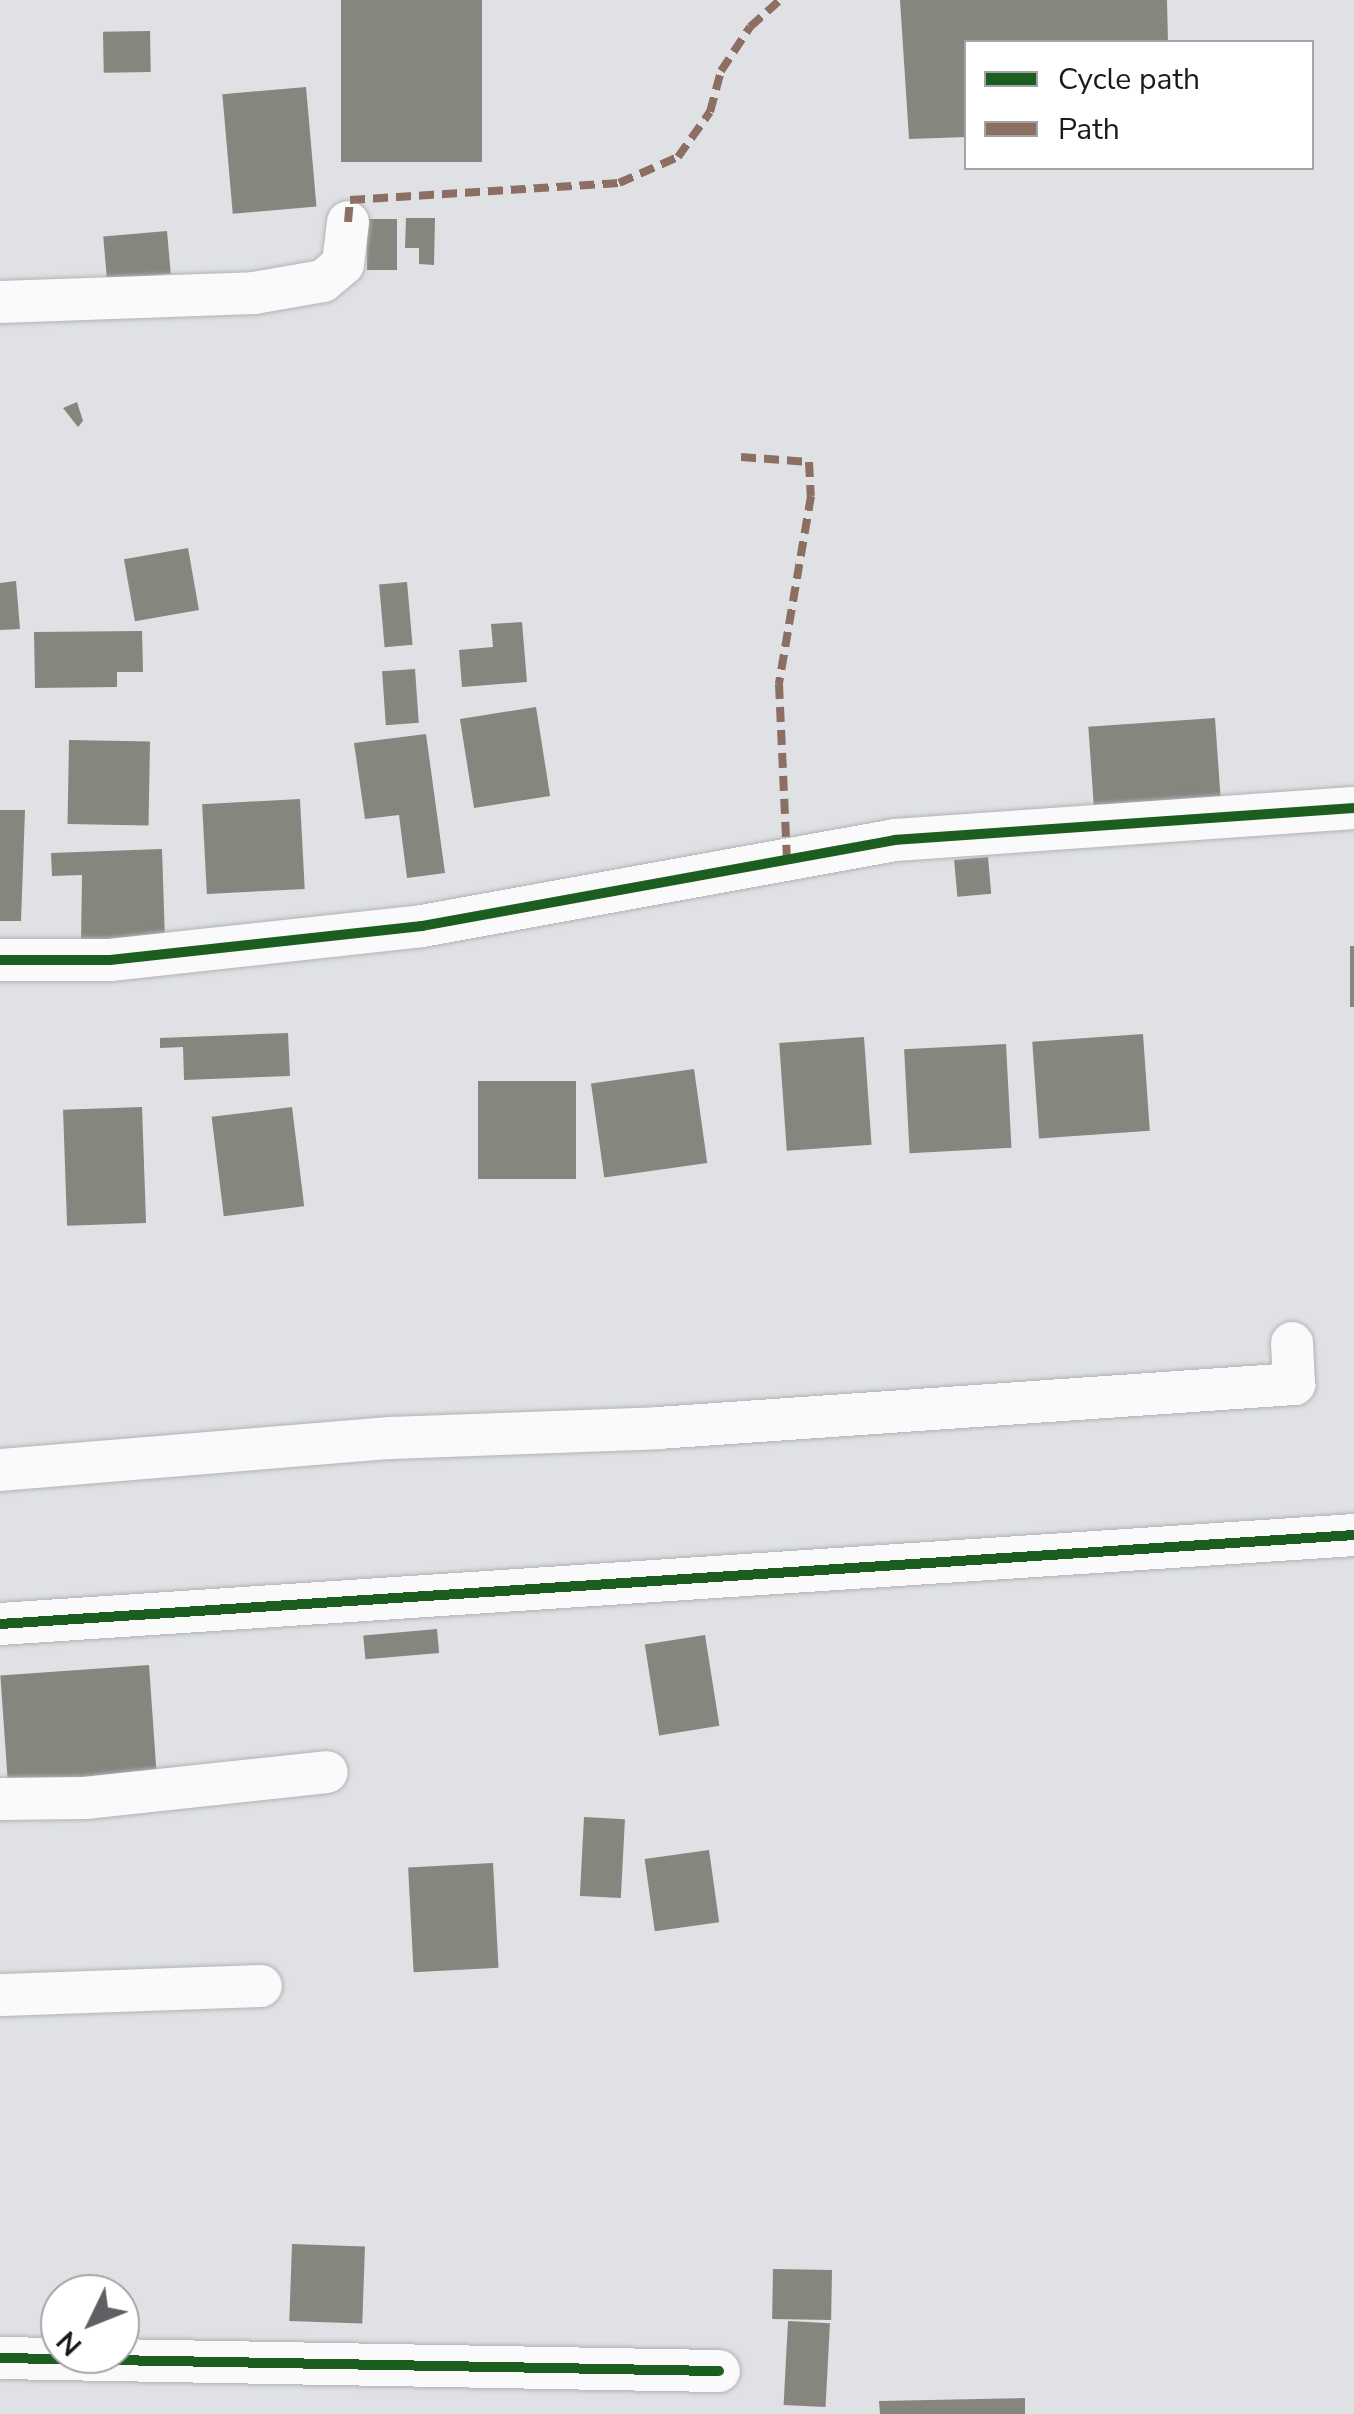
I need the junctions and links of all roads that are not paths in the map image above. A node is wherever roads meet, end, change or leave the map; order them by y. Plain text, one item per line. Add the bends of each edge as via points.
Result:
1 (348, 222) dead end
2 (0, 302) edge
3 (1354, 808) edge
4 (0, 960) edge
5 (1292, 1344) dead end
6 (0, 1470) edge
7 (1354, 1535) edge
8 (0, 1624) edge
9 (327, 1772) dead end
10 (0, 1799) edge
11 (261, 1986) dead end
12 (0, 1995) edge
13 (0, 2358) edge
14 (719, 2372) dead end

1 - 2 street via 343,264 323,281 254,293
3 - 4 street via 896,840 422,926 110,960
5 - 6 street via 1294,1384 658,1428 391,1438
7 - 8 street
9 - 10 street via 85,1798
11 - 12 street
13 - 14 street

